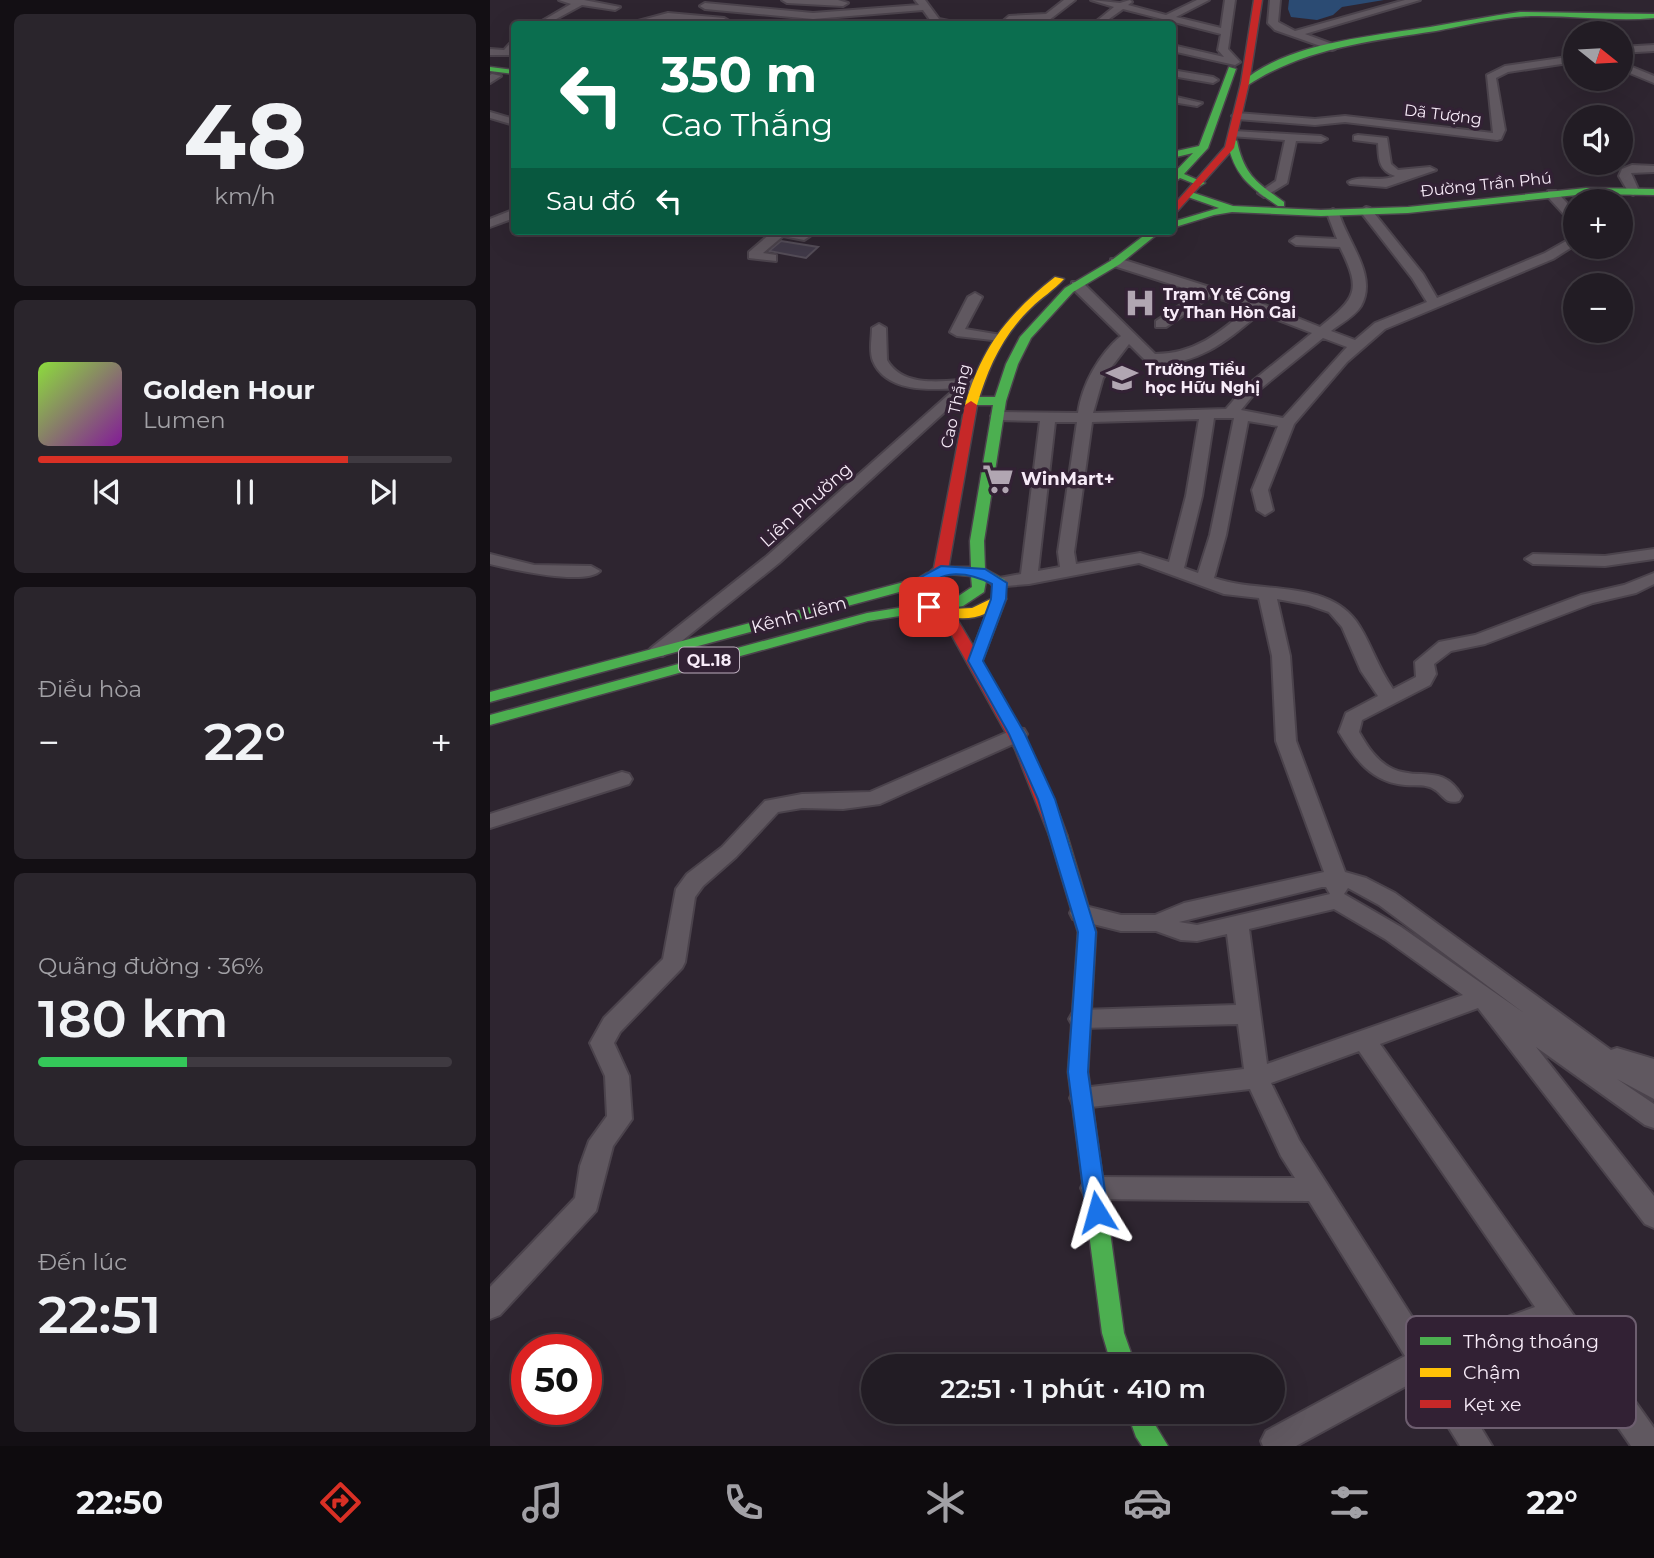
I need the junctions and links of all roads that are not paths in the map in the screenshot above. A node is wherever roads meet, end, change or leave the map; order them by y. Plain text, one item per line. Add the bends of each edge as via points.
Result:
1 (564, 0) edge
2 (731, 0) edge
3 (787, 0) edge
4 (879, 0) edge
5 (1070, 0) edge
6 (1096, 0) edge
7 (1131, 0) edge
8 (1204, 0) edge
9 (1230, 0) edge
10 (1239, 0) edge
11 (1245, 0) edge
12 (1258, 0) edge
13 (1264, 0) edge
14 (1275, 0) edge
15 (1415, 0) edge
16 (583, 1) edge
17 (923, 4) edge
18 (705, 6) dead end
19 (1119, 6) junction
20 (615, 7) dead end
21 (720, 8) junction
22 (1167, 17) junction
23 (1653, 17) edge
24 (698, 18) junction
25 (1048, 18) junction
26 (546, 21) edge
27 (646, 21) edge
28 (691, 21) edge
29 (724, 21) edge
30 (935, 21) edge
31 (1008, 21) edge
32 (1044, 21) edge
33 (1101, 21) edge
34 (1162, 21) edge
35 (1225, 32) junction
36 (1295, 34) junction
37 (1332, 47) junction
38 (1654, 48) edge
39 (1176, 49) edge
40 (1633, 49) edge
41 (490, 52) edge
42 (1243, 53) junction
43 (511, 54) edge
44 (1201, 55) junction
45 (1563, 60) edge
46 (1290, 61) junction
47 (1633, 71) edge
48 (1654, 71) edge
49 (511, 72) edge
50 (1176, 72) edge
51 (1176, 74) edge
52 (1639, 74) junction
53 (492, 75) edge
54 (511, 78) edge
55 (1213, 80) dead end
56 (1654, 80) edge
57 (1245, 83) junction
58 (1176, 100) edge
59 (1197, 103) dead end
60 (490, 115) edge
61 (1237, 116) junction
62 (511, 119) edge
63 (1233, 137) junction
64 (1291, 138) junction
65 (1358, 138) dead end
66 (1321, 139) dead end
67 (1203, 148) junction
68 (1176, 154) edge
69 (1633, 166) edge
70 (1654, 169) edge
71 (1430, 170) dead end
72 (1404, 174) junction
73 (1176, 177) edge
74 (1176, 180) edge
75 (1354, 181) dead end
76 (1196, 189) junction
77 (1633, 191) edge
78 (1654, 192) edge
79 (1264, 193) junction
80 (1552, 194) junction
81 (1563, 194) edge
82 (1281, 204) junction
83 (1563, 206) edge
84 (1232, 209) junction
85 (1176, 210) edge
86 (1366, 211) junction
87 (1327, 213) junction
88 (511, 215) edge
89 (490, 223) edge
90 (1176, 224) edge
91 (772, 235) edge
92 (797, 235) edge
93 (1151, 235) edge
94 (804, 236) dead end
95 (1296, 241) dead end
96 (1344, 243) junction
97 (1563, 247) edge
98 (772, 258) dead end
99 (1116, 262) junction
100 (1082, 263) dead end
101 (1077, 285) junction
102 (1209, 292) junction
103 (975, 297) dead end
104 (1434, 303) junction
105 (1258, 307) junction
106 (1161, 324) dead end
107 (879, 328) dead end
108 (1319, 332) junction
109 (1129, 337) junction
110 (996, 338) junction
111 (1357, 346) junction
112 (976, 383) junction
113 (971, 401) junction
114 (999, 408) junction
115 (1207, 414) junction
116 (1236, 414) junction
117 (1048, 417) junction
118 (1085, 418) junction
119 (1287, 423) junction
120 (1265, 510) dead end
121 (1654, 554) edge
122 (490, 559) edge
123 (1533, 559) dead end
124 (941, 570) junction
125 (591, 571) dead end
126 (1069, 571) junction
127 (1175, 571) junction
128 (980, 572) junction
129 (1654, 578) edge
130 (1029, 579) junction
131 (924, 581) junction
132 (1204, 582) junction
133 (999, 591) junction
134 (1267, 593) junction
135 (929, 607) junction
136 (947, 614) junction
137 (657, 652) junction
138 (976, 661) junction
139 (490, 697) edge
140 (1390, 699) junction
141 (490, 720) edge
142 (1017, 734) junction
143 (622, 779) dead end
144 (1452, 796) dead end
145 (490, 821) edge
146 (1337, 889) junction
147 (1081, 913) junction
148 (1157, 923) junction
149 (1237, 924) junction
150 (1483, 997) junction
151 (1249, 1014) junction
152 (1081, 1019) junction
153 (1364, 1040) junction
154 (1589, 1049) junction
155 (1654, 1069) edge
156 (1257, 1078) junction
157 (1654, 1088) edge
158 (1082, 1098) junction
159 (1654, 1118) edge
160 (1094, 1188) junction
161 (1316, 1190) junction
162 (1654, 1216) edge
163 (490, 1306) edge
164 (1555, 1313) junction
165 (1547, 1316) edge
166 (1557, 1316) edge
167 (1406, 1334) edge
168 (1120, 1354) edge
169 (1406, 1370) edge
170 (1143, 1424) edge
171 (1466, 1428) edge
172 (1636, 1428) edge
173 (1276, 1441) dead end
174 (1156, 1446) edge
175 (1477, 1446) edge
176 (1649, 1446) edge

1 - 16 street
2 - 21 street
3 - 4 street
5 - 25 street
6 - 19 street
7 - 19 street
8 - 22 street
9 - 35 street
10 - 42 main road
11 - 42 main road
12 - 42 main road
13 - 42 main road
14 - 36 street via 1273,23
15 - 36 street
16 - 20 street
16 - 26 street
17 - 21 street via 813,16
17 - 30 street
18 - 21 street
19 - 22 street
19 - 33 street
21 - 24 street
22 - 34 street
22 - 35 street
23 - 37 main road via 1528,13
24 - 27 street via 668,16
24 - 28 street
24 - 29 street
25 - 31 street
25 - 32 street
35 - 42 street via 1223,50
36 - 37 street
37 - 46 main road
38 - 40 street
39 - 44 street
41 - 43 street
42 - 44 street
42 - 46 main road via 1262,60
42 - 57 main road
42 - 67 main road
44 - 50 street
45 - 61 street, Dã Tượng via 1505,69 1490,76 1500,130 1497,137 1345,119 1315,122
46 - 57 main road via 1259,72
47 - 52 street
48 - 52 street
49 - 53 main road
51 - 55 street
52 - 56 street
53 - 54 main road
57 - 61 main road
58 - 59 street
60 - 62 street
61 - 63 main road
63 - 64 street
63 - 76 main road
63 - 79 main road via 1240,173
64 - 66 street
64 - 79 street via 1281,183
65 - 72 street via 1383,140 1387,169
67 - 68 main road
67 - 73 main road
69 - 70 street
71 - 72 street
72 - 75 street via 1381,184
74 - 76 main road
76 - 82 main road, Đường Trần Phú
76 - 84 main road, Đường Trần Phú
76 - 85 main road
77 - 78 main road, Đường Trần Phú
79 - 82 main road
80 - 81 main road, Đường Trần Phú
80 - 83 street
80 - 86 main road, Đường Trần Phú
82 - 87 main road, Đường Trần Phú
84 - 87 main road, Đường Trần Phú
84 - 90 main road
86 - 87 main road, Đường Trần Phú
86 - 104 street
87 - 96 street
88 - 89 street
91 - 98 street via 753,255
92 - 94 street
93 - 99 main road
95 - 96 street
96 - 108 street via 1354,264 1359,295 1354,306
97 - 104 street
99 - 101 main road
99 - 102 street
100 - 110 main road, Cao Thắng via 1040,291
101 - 109 street
101 - 114 main road via 1026,337
102 - 105 street
102 - 106 street
103 - 110 street via 957,332
104 - 111 street via 1380,326
105 - 108 street
105 - 109 street via 1196,354 1151,358
107 - 112 street via 881,363 893,376 916,383
108 - 111 street
108 - 116 street via 1249,391
109 - 118 street via 1096,378
110 - 112 main road, Cao Thắng
111 - 119 street
112 - 113 main road, Cao Thắng
112 - 137 street, Liên Phường via 956,394 729,599
113 - 114 main road
113 - 124 main road, Cao Thắng
114 - 117 street
114 - 128 main road via 977,541
115 - 116 street
115 - 118 street
115 - 127 street via 1194,496
116 - 119 street
116 - 132 street via 1219,535
117 - 118 street
117 - 130 street
118 - 126 street via 1066,552
119 - 120 street via 1261,490
121 - 123 street via 1605,561
122 - 125 street via 534,570
124 - 128 main road
124 - 131 main road, Kênh Liêm / QL.18
126 - 127 street via 1140,558
126 - 130 street
127 - 132 street
128 - 133 main road
128 - 135 main road, Kênh Liêm / QL.18 via 979,589 958,603
129 - 140 street via 1479,640 1445,646 1424,662 1427,674 1423,681
130 - 133 street
131 - 135 main road via 920,593
131 - 137 main road, Kênh Liêm / QL.18
132 - 134 street
133 - 136 main road via 985,609
133 - 138 main road
134 - 140 street via 1306,598 1335,608 1350,625 1370,671
134 - 146 street via 1281,656 1286,741
135 - 136 main road
135 - 141 main road, Kênh Liêm / QL.18 via 867,617
136 - 138 main road
137 - 139 main road, Kênh Liêm / QL.18
138 - 142 main road
140 - 144 street via 1353,717 1349,732 1358,748 1388,775 1431,778
142 - 147 main road via 1047,799
142 - 163 street via 873,799 772,806 695,880 684,895 674,962 612,1025 602,1043 617,1076 620,1119 602,1142 587,1203
143 - 145 street
146 - 148 street via 1184,911
146 - 149 street
146 - 150 street
146 - 154 street via 1351,879 1387,899
147 - 148 street via 1121,923
147 - 152 main road via 1087,932
148 - 149 street via 1197,933
149 - 151 street
150 - 153 street
150 - 159 street
150 - 162 street
151 - 152 street
151 - 156 street
152 - 158 main road via 1078,1072
153 - 156 street
153 - 164 street
154 - 155 street
154 - 157 street
156 - 158 street
156 - 161 street
158 - 160 main road
160 - 161 street
160 - 168 main road
161 - 167 street
164 - 165 street
164 - 166 street
169 - 173 street
170 - 174 main road
171 - 175 street
172 - 176 street

